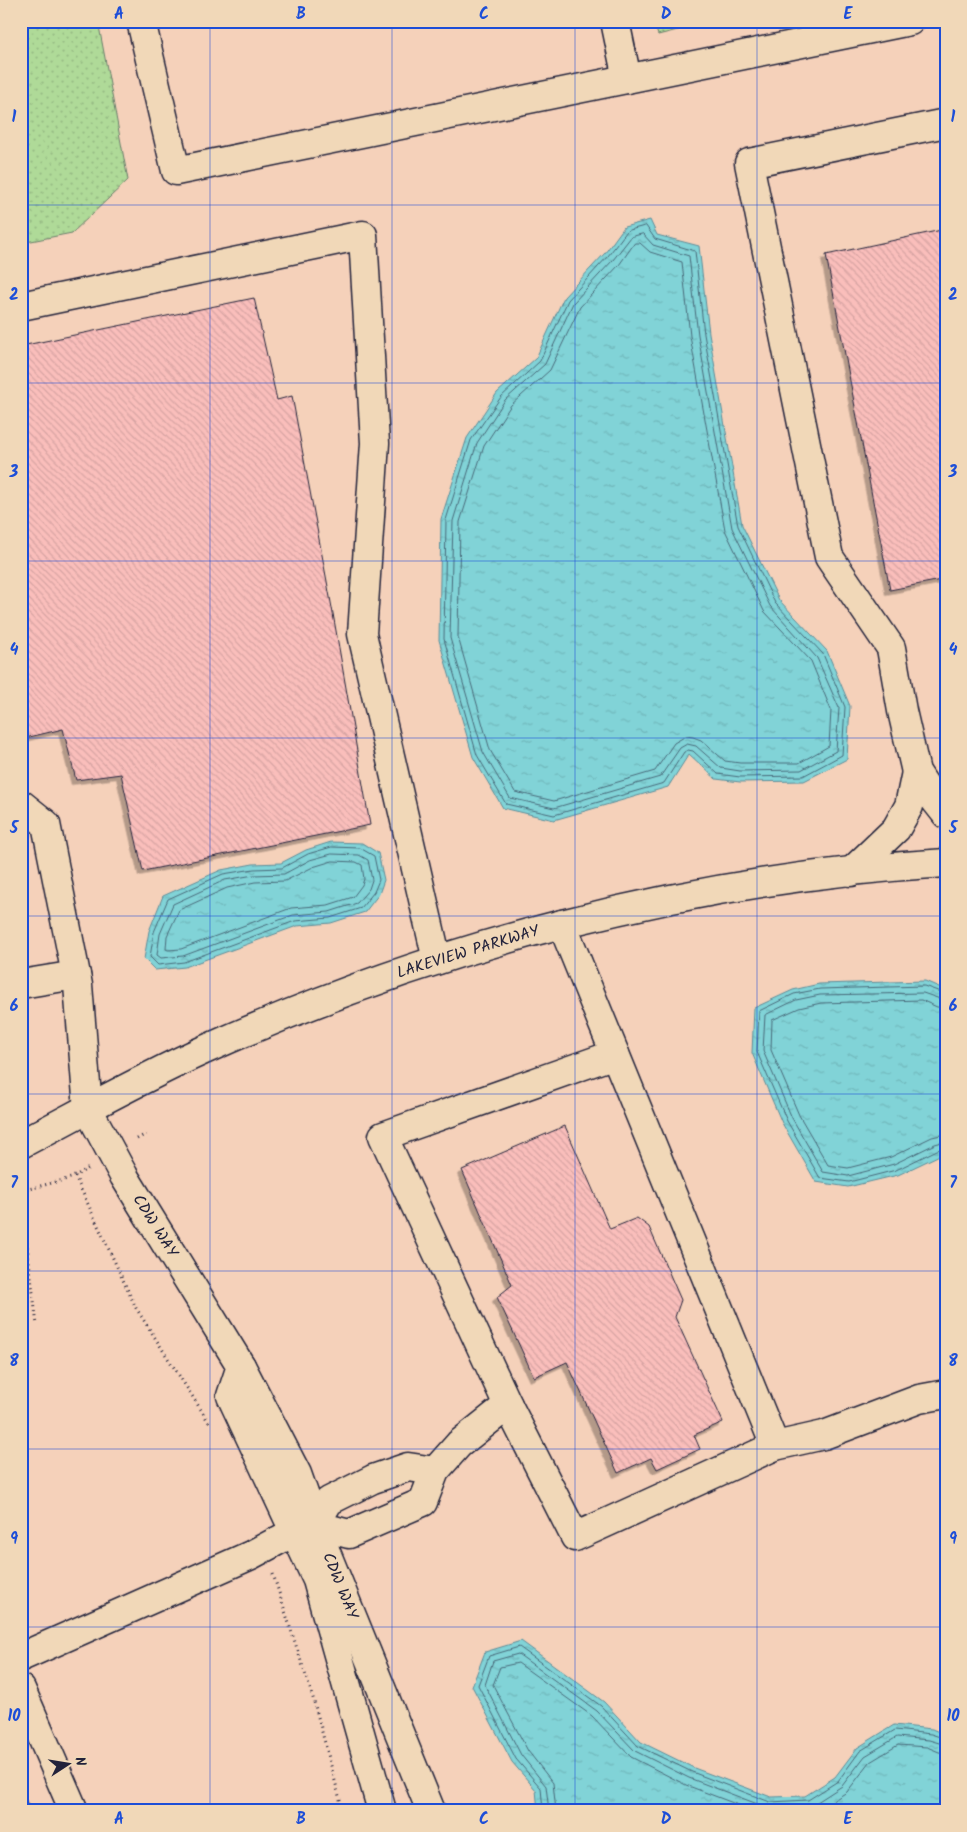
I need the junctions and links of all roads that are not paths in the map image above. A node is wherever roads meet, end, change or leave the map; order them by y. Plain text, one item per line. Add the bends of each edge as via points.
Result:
1 (141, 21) edge
2 (615, 21) edge
3 (910, 21) edge
4 (627, 79) junction
5 (946, 123) edge
6 (21, 306) edge
7 (916, 772) junction
8 (21, 804) edge
9 (946, 814) edge
10 (946, 863) edge
11 (852, 872) junction
12 (562, 924) junction
13 (437, 960) junction
14 (76, 975) junction
15 (21, 984) edge
16 (615, 1054) junction
17 (88, 1109) junction
18 (21, 1144) edge
19 (946, 1394) edge
20 (508, 1405) junction
21 (775, 1446) junction
22 (435, 1471) junction
23 (305, 1528) junction
24 (21, 1657) edge
25 (21, 1689) edge
26 (74, 1811) edge
27 (382, 1811) edge
28 (431, 1811) edge

1 - 4 street via 176,171
2 - 4 street
3 - 4 street
5 - 7 street via 749,163 829,557 891,648
6 - 13 street via 363,235 375,443 362,634
7 - 9 street
7 - 11 street via 909,806 896,829
8 - 14 street via 46,824
10 - 11 street, LAKEVIEW PARKWAY
11 - 12 street, LAKEVIEW PARKWAY via 700,894
12 - 13 street, LAKEVIEW PARKWAY
12 - 16 street
13 - 17 street, LAKEVIEW PARKWAY via 354,988 204,1050
14 - 15 street
14 - 17 street
16 - 20 street via 384,1136
16 - 21 street
17 - 18 street, LAKEVIEW PARKWAY
17 - 23 street, CDW WAY via 124,1176 241,1366 297,1474
19 - 21 street via 919,1400 824,1435
20 - 21 street via 575,1537
20 - 22 street via 459,1444
22 - 23 street via 408,1467 373,1479 329,1501
22 - 23 street via 423,1502 349,1534
23 - 24 street
23 - 27 street, CDW WAY
23 - 28 street, CDW WAY
25 - 26 street

